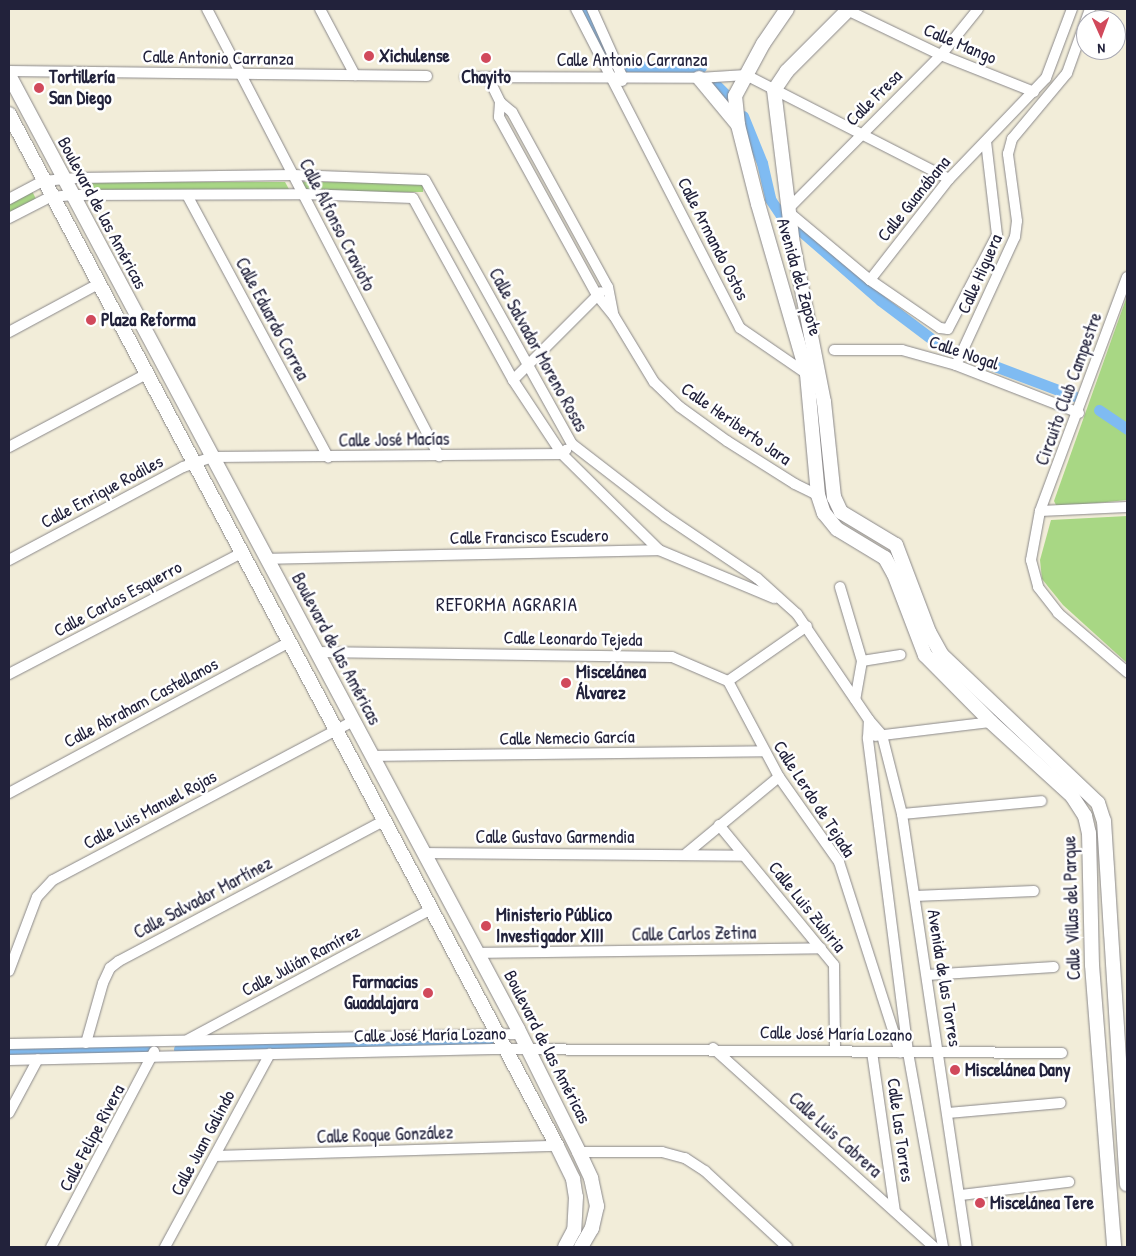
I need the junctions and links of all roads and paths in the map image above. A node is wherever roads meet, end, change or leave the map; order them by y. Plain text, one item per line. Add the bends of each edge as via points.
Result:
1 (207, 9) edge
2 (320, 9) edge
3 (576, 9) edge
4 (592, 9) edge
5 (787, 9) edge
6 (978, 9) edge
7 (1072, 9) edge
8 (1090, 9) edge
9 (848, 10) edge
10 (941, 54) junction
11 (9, 71) edge
12 (9, 75) edge
13 (241, 75) junction
14 (355, 75) junction
15 (746, 75) junction
16 (427, 76) dead end
17 (608, 76) junction
18 (622, 76) junction
19 (465, 77) dead end
20 (488, 77) junction
21 (699, 78) junction
22 (774, 90) junction
23 (620, 91) junction
24 (1034, 92) junction
25 (500, 102) junction
26 (9, 114) edge
27 (738, 125) junction
28 (861, 134) junction
29 (986, 142) junction
30 (293, 175) junction
31 (62, 179) junction
32 (949, 180) junction
33 (43, 181) junction
34 (303, 194) junction
35 (71, 195) junction
36 (187, 195) junction
37 (50, 197) junction
38 (9, 199) edge
39 (436, 199) junction
40 (421, 209) junction
41 (791, 210) junction
42 (9, 218) edge
43 (1127, 277) edge
44 (870, 280) junction
45 (98, 284) junction
46 (608, 287) junction
47 (597, 295) junction
48 (614, 316) junction
49 (948, 329) joint
50 (9, 332) edge
51 (834, 350) dead end
52 (956, 365) junction
53 (528, 368) junction
54 (148, 373) junction
55 (807, 374) junction
56 (513, 380) junction
57 (1079, 413) junction
58 (572, 444) junction
59 (9, 448) edge
60 (562, 454) junction
61 (439, 456) junction
62 (328, 457) junction
63 (212, 458) junction
64 (196, 462) junction
65 (832, 486) joint
66 (818, 495) junction
67 (1127, 507) edge
68 (1040, 511) junction
69 (659, 550) junction
70 (243, 552) junction
71 (266, 559) junction
72 (9, 560) edge
73 (840, 587) dead end
74 (782, 601) junction
75 (807, 626) junction
76 (290, 642) junction
77 (316, 652) junction
78 (901, 655) dead end
79 (862, 661) junction
80 (1127, 672) edge
81 (9, 674) edge
82 (728, 681) junction
83 (855, 699) junction
84 (869, 720) junction
85 (353, 721) junction
86 (991, 722) junction
87 (334, 731) junction
88 (882, 735) junction
89 (868, 738) junction
90 (763, 751) junction
91 (372, 756) junction
92 (779, 777) junction
93 (9, 793) edge
94 (1041, 801) dead end
95 (902, 814) junction
96 (383, 821) junction
97 (719, 825) junction
98 (424, 853) junction
99 (687, 853) junction
100 (744, 856) junction
101 (1034, 891) dead end
102 (915, 896) junction
103 (430, 910) junction
104 (821, 948) junction
105 (477, 953) junction
106 (1054, 967) dead end
107 (9, 970) edge
108 (927, 975) junction
109 (497, 1034) junction
110 (521, 1034) junction
111 (188, 1040) junction
112 (154, 1042) junction
113 (86, 1043) junction
114 (9, 1044) edge
115 (713, 1048) junction
116 (528, 1049) junction
117 (505, 1050) junction
118 (835, 1051) junction
119 (872, 1052) junction
120 (904, 1052) junction
121 (940, 1052) junction
122 (1062, 1053) dead end
123 (270, 1054) junction
124 (154, 1057) junction
125 (38, 1059) junction
126 (9, 1060) edge
127 (1062, 1103) dead end
128 (948, 1113) junction
129 (9, 1114) edge
130 (557, 1146) junction
131 (579, 1152) junction
132 (215, 1156) junction
133 (1070, 1182) dead end
134 (1127, 1184) edge
135 (961, 1195) junction
136 (895, 1211) junction
137 (51, 1247) edge
138 (165, 1247) edge
139 (565, 1247) edge
140 (581, 1247) edge
141 (787, 1247) edge
142 (934, 1247) edge
143 (943, 1247) edge
144 (967, 1247) edge
145 (1114, 1247) edge

1 - 13 street, Calle Alfonso Cravioto
2 - 14 street
3 - 17 street, Calle Armando Ostos
4 - 18 street
5 - 15 main road, Avenida del Zapote
6 - 10 street, Calle Fresa
7 - 24 street via 1046,78
8 - 52 street, Calle Higuera via 1067,74 1012,140 1008,154 1018,221 1015,237
9 - 10 street, Calle Mango
9 - 22 main road via 788,71
10 - 24 street, Calle Mango
10 - 28 street, Calle Fresa
11 - 13 street, Calle Antonio Carranza
12 - 31 main road, Boulevard de las Américas
13 - 14 street, Calle Antonio Carranza
13 - 30 street, Calle Alfonso Cravioto
14 - 16 street, Calle Antonio Carranza
15 - 21 street, Calle Antonio Carranza
15 - 22 street
15 - 27 main road, Avenida del Zapote via 735,96
17 - 18 street, Calle Antonio Carranza
17 - 20 street, Calle Antonio Carranza
17 - 23 street, Calle Armando Ostos
18 - 21 street, Calle Antonio Carranza
18 - 23 street
19 - 20 street, Calle Antonio Carranza
20 - 25 street, Calle Heriberto Jara
21 - 27 main road
22 - 28 street
22 - 41 main road, Avenida del Zapote
23 - 55 street, Calle Armando Ostos via 740,328
24 - 29 street
25 - 46 street, Calle Heriberto Jara via 512,112
25 - 47 street, Calle Heriberto Jara via 499,117
26 - 33 main road, Boulevard de las Américas
27 - 55 main road, Avenida del Zapote
28 - 32 street
28 - 41 street, Calle Fresa
29 - 32 street, Calle Guanábana
29 - 49 street, Calle Higuera via 997,235
30 - 31 street, Calle Salvador Moreno Rosas
30 - 34 street, Calle Alfonso Cravioto
30 - 39 street, Calle Salvador Moreno Rosas via 420,178 425,180
31 - 33 street, Calle Salvador Moreno Rosas
31 - 35 main road, Boulevard de las Américas
32 - 44 street, Calle Guanábana
33 - 37 main road, Boulevard de las Américas
33 - 38 street, Calle Salvador Moreno Rosas
34 - 36 street
34 - 40 street via 408,197
34 - 61 street, Calle Alfonso Cravioto
35 - 36 street
35 - 37 street
35 - 63 main road, Boulevard de las Américas
36 - 62 street, Calle Eduardo Correa
37 - 42 street
37 - 45 main road, Boulevard de las Américas
39 - 40 street
39 - 53 street, Calle Salvador Moreno Rosas
40 - 56 street, Calle Salvador Moreno Rosas
41 - 44 street, Calle Nogal
41 - 65 main road, Avenida del Zapote via 793,244 830,443
43 - 57 street, Circuito Club Campestre
44 - 49 street, Calle Nogal via 940,328
45 - 50 street
45 - 54 main road, Boulevard de las Américas
46 - 47 street
46 - 48 street, Calle Heriberto Jara
47 - 48 street, Calle Heriberto Jara
47 - 53 street
48 - 66 street, Calle Heriberto Jara via 654,382 680,407 795,484
51 - 52 street, Calle Nogal via 902,350
52 - 57 street, Calle Nogal
53 - 56 street
53 - 58 street, Calle Salvador Moreno Rosas
54 - 59 street
54 - 64 main road, Boulevard de las Américas
55 - 66 main road, Avenida del Zapote
56 - 60 street, Calle Salvador Moreno Rosas
57 - 68 street, Circuito Club Campestre
58 - 60 street
58 - 74 street, Calle Salvador Moreno Rosas via 665,516 757,578
60 - 61 street, Calle José Macías
60 - 69 street, Calle Salvador Moreno Rosas
61 - 62 street, Calle José Macías
62 - 63 street, Calle José Macías
63 - 64 street, Calle Enrique Rodiles
63 - 71 main road, Boulevard de las Américas
64 - 70 main road, Boulevard de las Américas
64 - 72 street, Calle Enrique Rodiles
65 - 134 main road, Calle Villas del Parque via 841,512 896,545 929,632 942,655 1098,803 1104,821
66 - 86 main road, Calle Villas del Parque via 824,513 837,529 885,558 925,655
67 - 68 street
68 - 80 street, Circuito Club Campestre via 1031,560 1038,587 1058,613
69 - 71 street, Calle Francisco Escudero
69 - 74 street, Calle Francisco Escudero
70 - 76 main road, Boulevard de las Américas
70 - 81 street, Calle Carlos Esquerro
71 - 77 main road, Boulevard de las Américas
73 - 79 street
74 - 75 street, Avenida de las Torres
75 - 82 street
75 - 83 street, Avenida de las Torres
76 - 87 main road, Boulevard de las Américas
76 - 93 street, Calle Abraham Castellanos
77 - 82 street, Calle Leonardo Tejeda via 672,656
77 - 85 main road, Boulevard de las Américas
78 - 79 street
79 - 83 street
82 - 90 street, Calle Lerdo de Tejada
83 - 84 street, Avenida de las Torres
84 - 88 street, Avenida de las Torres
84 - 89 street
85 - 87 street, Calle Luis Manuel Rojas
85 - 91 main road, Boulevard de las Américas
86 - 88 street
86 - 145 main road, Calle Villas del Parque via 1072,796 1085,816 1089,833 1092,965
87 - 96 main road, Boulevard de las Américas
87 - 107 street, Calle Luis Manuel Rojas via 53,880 37,897
88 - 89 street
88 - 95 street, Avenida de las Torres
89 - 120 street
90 - 91 street, Calle Nemecio García
90 - 92 street, Calle Lerdo de Tejada
91 - 98 main road, Boulevard de las Américas
92 - 97 street
92 - 120 street, Calle Lerdo de Tejada via 839,862
94 - 95 street
95 - 102 street, Avenida de las Torres
96 - 103 main road, Boulevard de las Américas
96 - 113 street, Calle Salvador Martínez via 115,965 103,983
97 - 99 street
97 - 100 street, Calle Luis Zubiria
98 - 99 street, Calle Gustavo Garmendia
98 - 105 main road, Boulevard de las Américas
99 - 100 street, Calle Gustavo Garmendia
100 - 104 street, Calle Luis Zubiria
101 - 102 street
102 - 108 street, Avenida de las Torres
103 - 109 main road, Boulevard de las Américas
103 - 111 street, Calle Julián Ramírez
104 - 105 street, Calle Carlos Zetina
104 - 118 street, Calle Luis Zubiria via 836,971
105 - 110 main road, Boulevard de las Américas
106 - 108 street
108 - 121 street, Avenida de las Torres
109 - 110 street, Calle José María Lozano
109 - 111 street, Calle José María Lozano
109 - 117 main road, Boulevard de las Américas
110 - 116 main road, Boulevard de las Américas
111 - 112 street, Calle José María Lozano
112 - 113 street, Calle José María Lozano
112 - 124 street, Calle Felipe Rivera
113 - 114 street, Calle José María Lozano
115 - 116 street, Calle José María Lozano
115 - 118 street, Calle José María Lozano
115 - 136 street, Calle Luis Cabrera
116 - 117 street, Calle José María Lozano
116 - 131 main road, Boulevard de las Américas
117 - 123 street, Calle José María Lozano
117 - 130 main road, Boulevard de las Américas
118 - 119 street, Calle José María Lozano
119 - 120 street, Calle José María Lozano
119 - 136 street, Calle Las Torres
120 - 121 street, Calle José María Lozano
120 - 143 street
121 - 122 street, Calle José María Lozano
121 - 128 street, Avenida de las Torres
123 - 124 street, Calle José María Lozano
123 - 132 street, Calle Juan Galindo
124 - 125 street, Calle José María Lozano
124 - 137 street, Calle Felipe Rivera
125 - 126 street, Calle José María Lozano
125 - 129 street
127 - 128 street
128 - 135 street, Avenida de las Torres
130 - 132 street, Calle Roque González
130 - 139 main road, Boulevard de las Américas via 573,1180 576,1197 574,1230
131 - 140 main road, Boulevard de las Américas via 591,1178 597,1206 592,1228
131 - 141 street via 662,1152 685,1158 705,1171
132 - 138 street, Calle Juan Galindo
133 - 135 street
135 - 144 street, Avenida de las Torres
136 - 142 street, Calle Luis Cabrera

